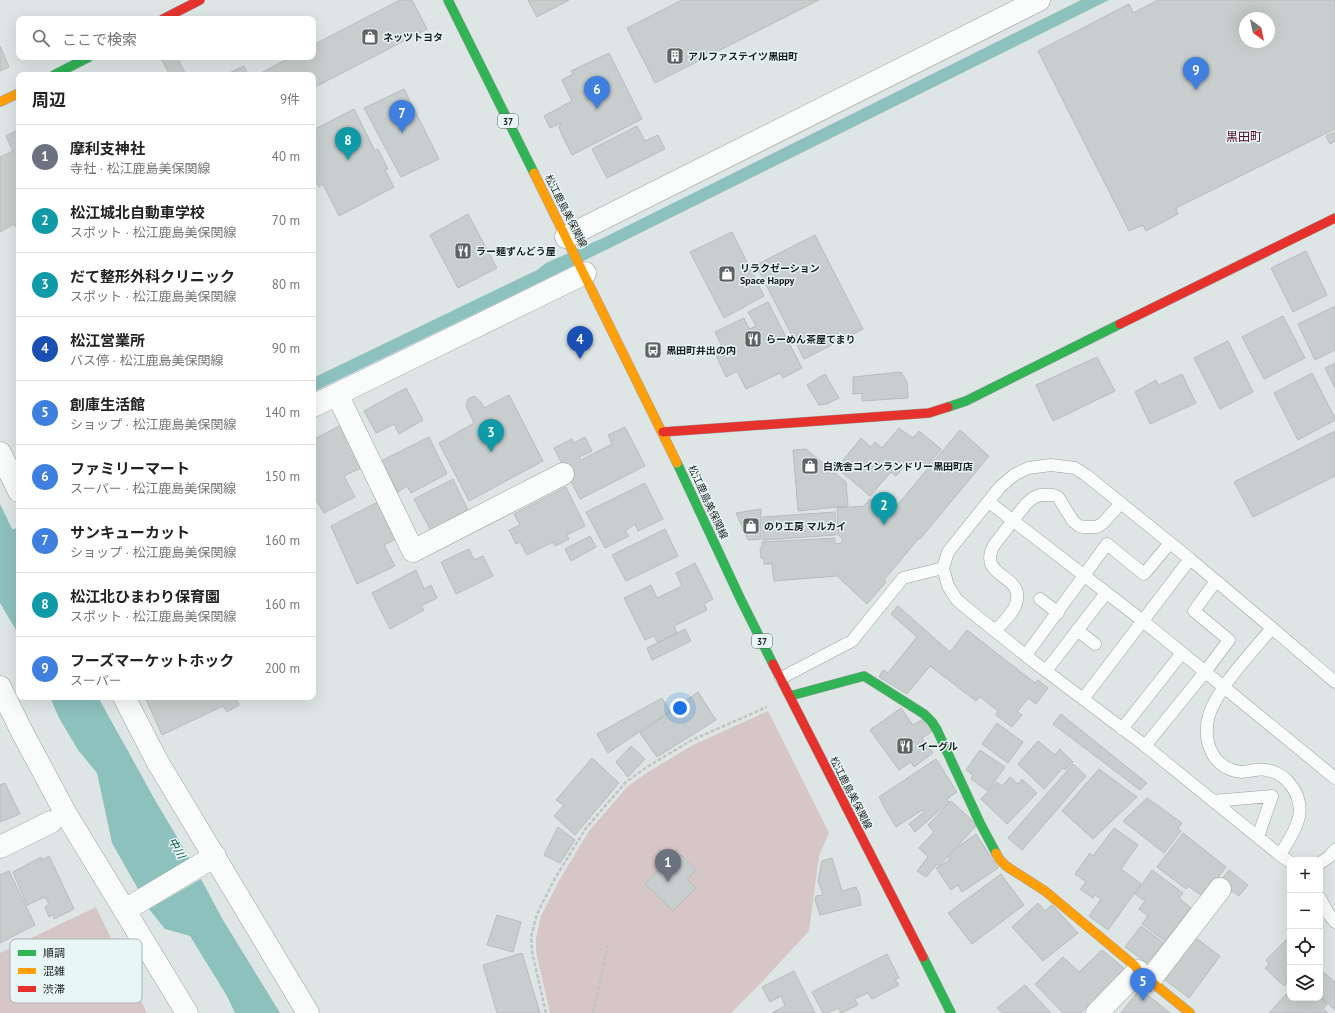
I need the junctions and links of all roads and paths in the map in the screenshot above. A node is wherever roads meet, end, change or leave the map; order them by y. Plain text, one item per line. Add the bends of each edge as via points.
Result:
1 (200, 0) edge
2 (448, 0) edge
3 (1039, 0) edge
4 (169, 16) edge
5 (83, 60) edge
6 (60, 72) edge
7 (16, 94) edge
8 (0, 102) edge
9 (1335, 218) edge
10 (567, 239) junction
11 (583, 269) junction
12 (337, 394) junction
13 (316, 404) edge
14 (663, 432) junction
15 (0, 453) edge
16 (563, 474) dead end
17 (16, 484) edge
18 (989, 502) junction
19 (1121, 503) junction
20 (1013, 521) junction
21 (1170, 543) junction
22 (1190, 560) junction
23 (943, 568) junction
24 (1085, 576) junction
25 (1216, 581) junction
26 (1106, 593) junction
27 (1040, 599) dead end
28 (1058, 613) junction
29 (1143, 621) junction
30 (1272, 628) junction
31 (1077, 630) junction
32 (995, 631) junction
33 (1095, 644) dead end
34 (1182, 653) junction
35 (1026, 655) junction
36 (1046, 671) junction
37 (1205, 672) junction
38 (781, 678) junction
39 (1335, 682) edge
40 (0, 687) edge
41 (1223, 687) junction
42 (790, 696) junction
43 (1083, 699) junction
44 (126, 700) edge
45 (1122, 729) junction
46 (1145, 746) junction
47 (1335, 778) edge
48 (1213, 801) junction
49 (51, 822) dead end
50 (1258, 837) junction
51 (0, 847) edge
52 (1335, 850) edge
53 (1280, 855) junction
54 (210, 859) junction
55 (1287, 860) edge
56 (1323, 861) edge
57 (1220, 889) dead end
58 (1323, 904) edge
59 (129, 908) junction
60 (1335, 922) edge
61 (608, 945) dead end
62 (1144, 976) junction
63 (188, 1013) edge
64 (308, 1013) edge
65 (546, 1013) edge
66 (593, 1013) edge
67 (951, 1013) edge
68 (1097, 1013) edge
69 (1190, 1013) edge

1 - 4 street
2 - 10 street, 松江鹿島美保関線 / 37
3 - 10 street
5 - 6 street
7 - 8 street
9 - 14 street via 966,401 930,413
10 - 11 street, 松江鹿島美保関線 / 37
11 - 12 street
11 - 14 street, 松江鹿島美保関線 / 37
12 - 13 street
12 - 16 street via 413,551
14 - 38 street, 松江鹿島美保関線 / 37 via 741,600
15 - 17 street
18 - 19 lane via 1000,487 1014,476 1028,468 1051,464 1075,468
18 - 20 lane
18 - 23 lane via 948,552
19 - 20 lane via 1103,523 1084,527 1073,521 1058,497 1040,495 1026,504
19 - 21 lane
20 - 24 lane
20 - 32 lane via 994,545 990,556 993,569 1013,584 1018,598 1013,611
21 - 22 lane
21 - 24 lane via 1144,574 1108,544
22 - 25 lane
22 - 29 lane
23 - 32 lane via 948,586 957,600
23 - 38 lane via 903,578 852,641
24 - 26 lane
24 - 28 lane
25 - 30 lane
25 - 37 lane via 1194,611 1229,640
26 - 29 lane
26 - 31 lane
27 - 28 lane
28 - 35 lane
29 - 34 lane
29 - 43 lane
30 - 39 lane
30 - 41 lane
31 - 33 lane
31 - 36 lane
32 - 35 lane
34 - 37 lane
34 - 45 lane
35 - 36 lane
36 - 43 lane
37 - 41 lane
37 - 46 lane
38 - 42 street, 松江鹿島美保関線 / 37
40 - 59 street via 66,814
41 - 47 lane
41 - 53 lane via 1210,714 1206,732 1210,751 1229,769 1243,772 1264,769 1279,773 1296,793 1300,808 1299,817 1294,832
42 - 62 street via 864,676 924,714 937,730 1000,860 1045,891
42 - 65 path via 692,740 647,767 626,782 586,828 555,878 537,914 531,937
42 - 67 street, 松江鹿島美保関線 / 37
43 - 45 lane
44 - 54 street
45 - 46 lane
46 - 48 lane
48 - 50 lane
48 - 50 lane via 1272,796
49 - 51 street
50 - 53 lane
52 - 56 lane
53 - 55 lane
54 - 59 street
54 - 64 street
57 - 62 street
58 - 60 lane
59 - 63 street
61 - 66 path
62 - 68 street
62 - 69 street

